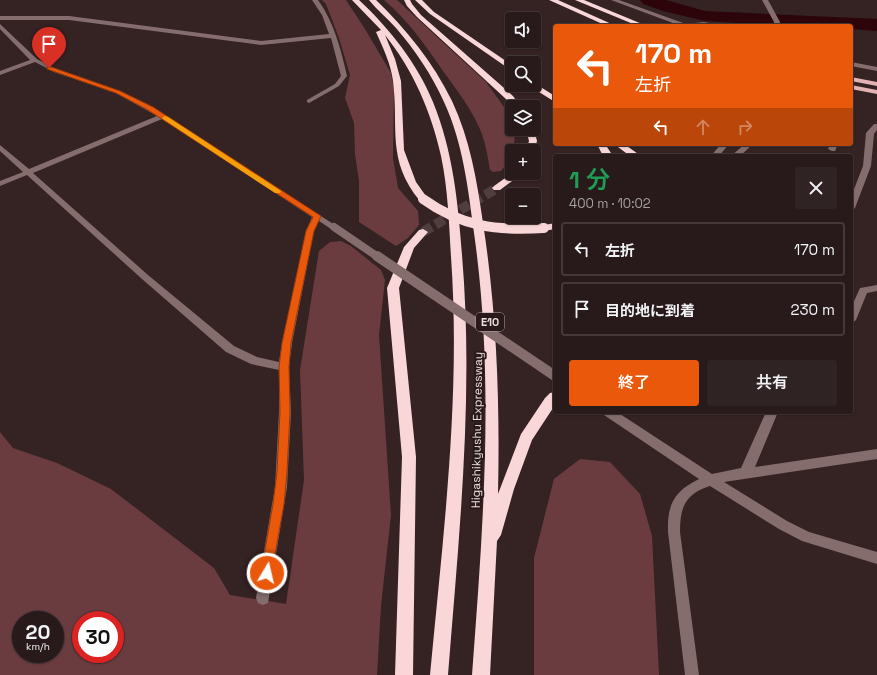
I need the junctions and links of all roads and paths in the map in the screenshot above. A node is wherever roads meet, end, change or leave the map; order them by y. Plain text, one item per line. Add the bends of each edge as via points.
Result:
1 (315, 0) edge
2 (355, 0) edge
3 (372, 0) edge
4 (407, 0) edge
5 (418, 0) edge
6 (552, 0) edge
7 (578, 0) edge
8 (614, 0) edge
9 (765, 0) edge
10 (373, 16) junction
11 (0, 18) edge
12 (776, 22) edge
13 (608, 24) edge
14 (639, 24) edge
15 (680, 24) edge
16 (0, 26) edge
17 (331, 36) junction
18 (35, 60) junction
19 (505, 64) edge
20 (853, 64) edge
21 (877, 69) edge
22 (0, 73) edge
23 (853, 79) edge
24 (877, 84) edge
25 (853, 87) edge
26 (541, 90) edge
27 (877, 92) edge
28 (553, 99) edge
29 (512, 100) edge
30 (309, 101) dead end
31 (163, 116) junction
32 (877, 126) edge
33 (621, 146) edge
34 (723, 146) edge
35 (747, 146) edge
36 (0, 147) edge
37 (633, 154) edge
38 (717, 154) edge
39 (737, 154) edge
40 (28, 173) junction
41 (508, 180) edge
42 (0, 184) edge
43 (497, 188) tunnel mouth
44 (853, 202) edge
45 (317, 216) junction
46 (553, 226) edge
47 (423, 232) tunnel mouth
48 (877, 288) edge
49 (853, 315) edge
50 (284, 367) junction
51 (553, 375) edge
52 (553, 399) edge
53 (611, 414) edge
54 (771, 414) edge
55 (877, 454) edge
56 (744, 473) junction
57 (711, 479) junction
58 (488, 550) junction
59 (877, 558) edge
60 (263, 598) dead end
61 (404, 675) edge
62 (439, 675) edge
63 (481, 675) edge
64 (692, 675) edge

1 - 17 street via 324,13
2 - 10 highway, Higashikyushu Expressway / E10
3 - 58 highway, Higashikyushu Expressway / E10 via 414,46 438,80 455,118 468,164 483,247 493,372
4 - 29 highway via 419,16
5 - 19 highway via 432,13
6 - 13 highway
7 - 14 highway
8 - 15 street
9 - 12 street
10 - 46 highway, bridge via 384,40 397,81 400,150 403,161 410,181 423,199 446,215 470,224 507,230
10 - 62 highway, Higashikyushu Expressway / E10 via 409,64 428,101 438,128 449,173 456,240 460,284 460,406
11 - 17 street via 69,18 261,43
16 - 18 street
17 - 30 street via 344,76 337,84
18 - 22 street
18 - 31 street via 56,71 118,92
20 - 21 street
23 - 24 main road
25 - 27 main road
26 - 28 highway
31 - 40 street
31 - 45 street
32 - 44 street via 870,133 866,166
33 - 37 highway
34 - 38 street
35 - 39 street
36 - 40 street
40 - 42 street
40 - 50 street via 230,349 255,361
41 - 43 highway
45 - 50 street via 310,231
45 - 51 street, bridge
47 - 61 highway via 409,247 393,288 408,457
48 - 49 street via 863,290
50 - 60 street via 282,472
52 - 58 highway via 526,438
53 - 57 street
54 - 56 street via 751,463
55 - 56 street
56 - 57 street
57 - 59 street via 806,537
57 - 64 street via 684,495 678,502 675,512 674,532
58 - 63 highway, Higashikyushu Expressway / E10

